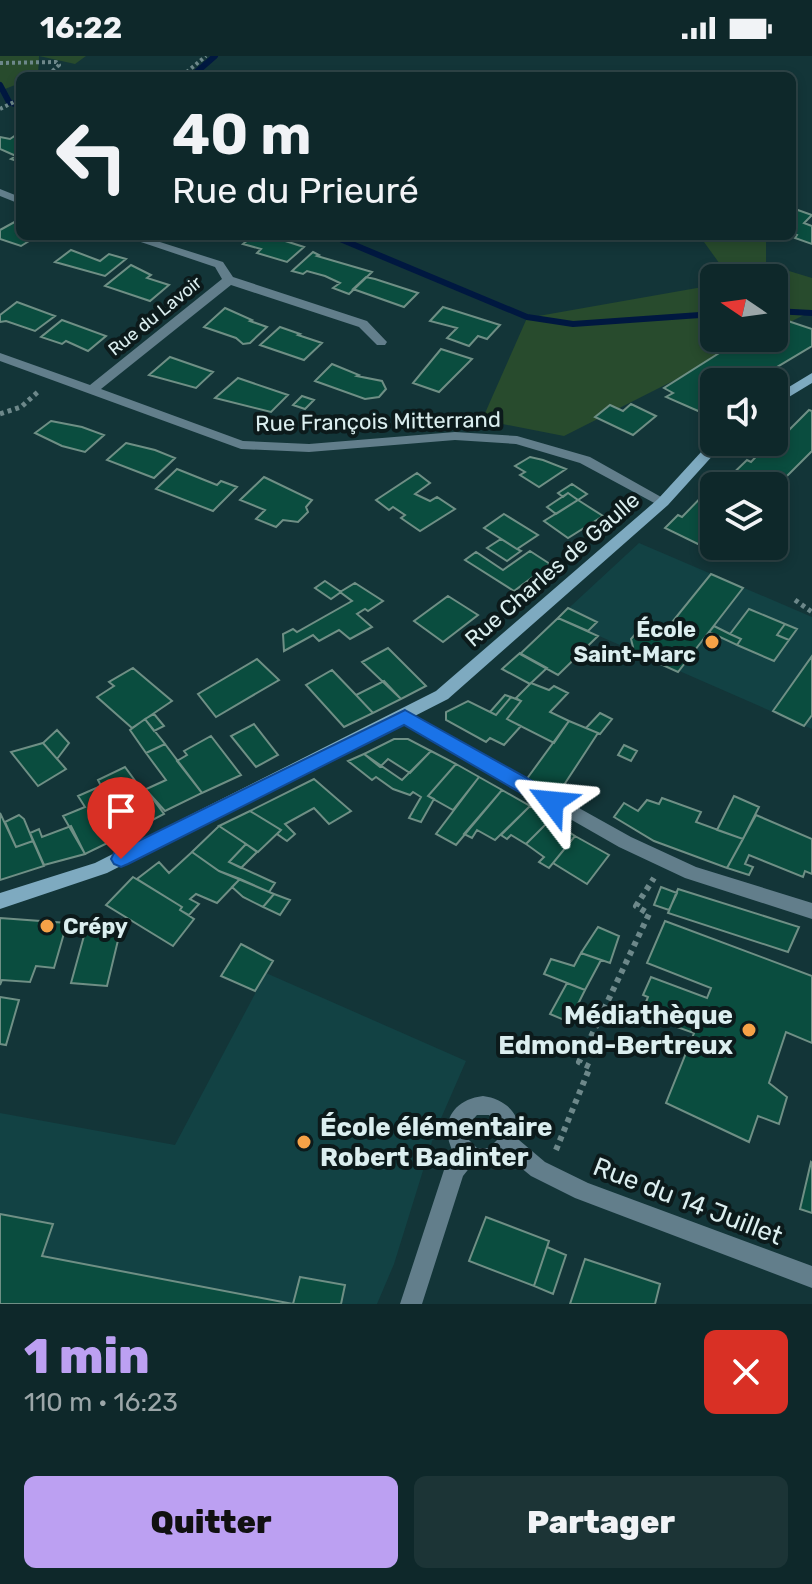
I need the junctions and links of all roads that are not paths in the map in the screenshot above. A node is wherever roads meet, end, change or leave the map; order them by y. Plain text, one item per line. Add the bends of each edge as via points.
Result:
1 (141, 240) edge
2 (229, 280) junction
3 (381, 342) dead end
4 (0, 357) edge
5 (812, 377) edge
6 (91, 391) junction
7 (788, 393) edge
8 (705, 456) edge
9 (663, 502) junction
10 (405, 717) junction
11 (0, 901) edge
12 (812, 911) edge
13 (508, 1144) junction
14 (468, 1154) junction
15 (812, 1277) edge
16 (411, 1304) edge

1 - 2 street, Rue du Lavoir via 219,265
2 - 3 street via 363,324
2 - 6 street, Rue du Lavoir
4 - 6 street, Rue François Mitterrand
5 - 7 main road
6 - 9 street, Rue François Mitterrand via 241,445 309,448 455,436 517,440 585,460
8 - 9 main road, Rue Charles de Gaulle
9 - 10 main road, Rue Charles de Gaulle via 442,695
10 - 11 main road, Rue Charles de Gaulle via 101,868
10 - 12 street via 625,842 691,873
13 - 14 street via 486,1158
13 - 14 street via 510,1127 500,1113 475,1108 461,1116 455,1132
13 - 15 street, Rue du 14 Juillet via 546,1173 582,1191
14 - 16 street via 454,1170

